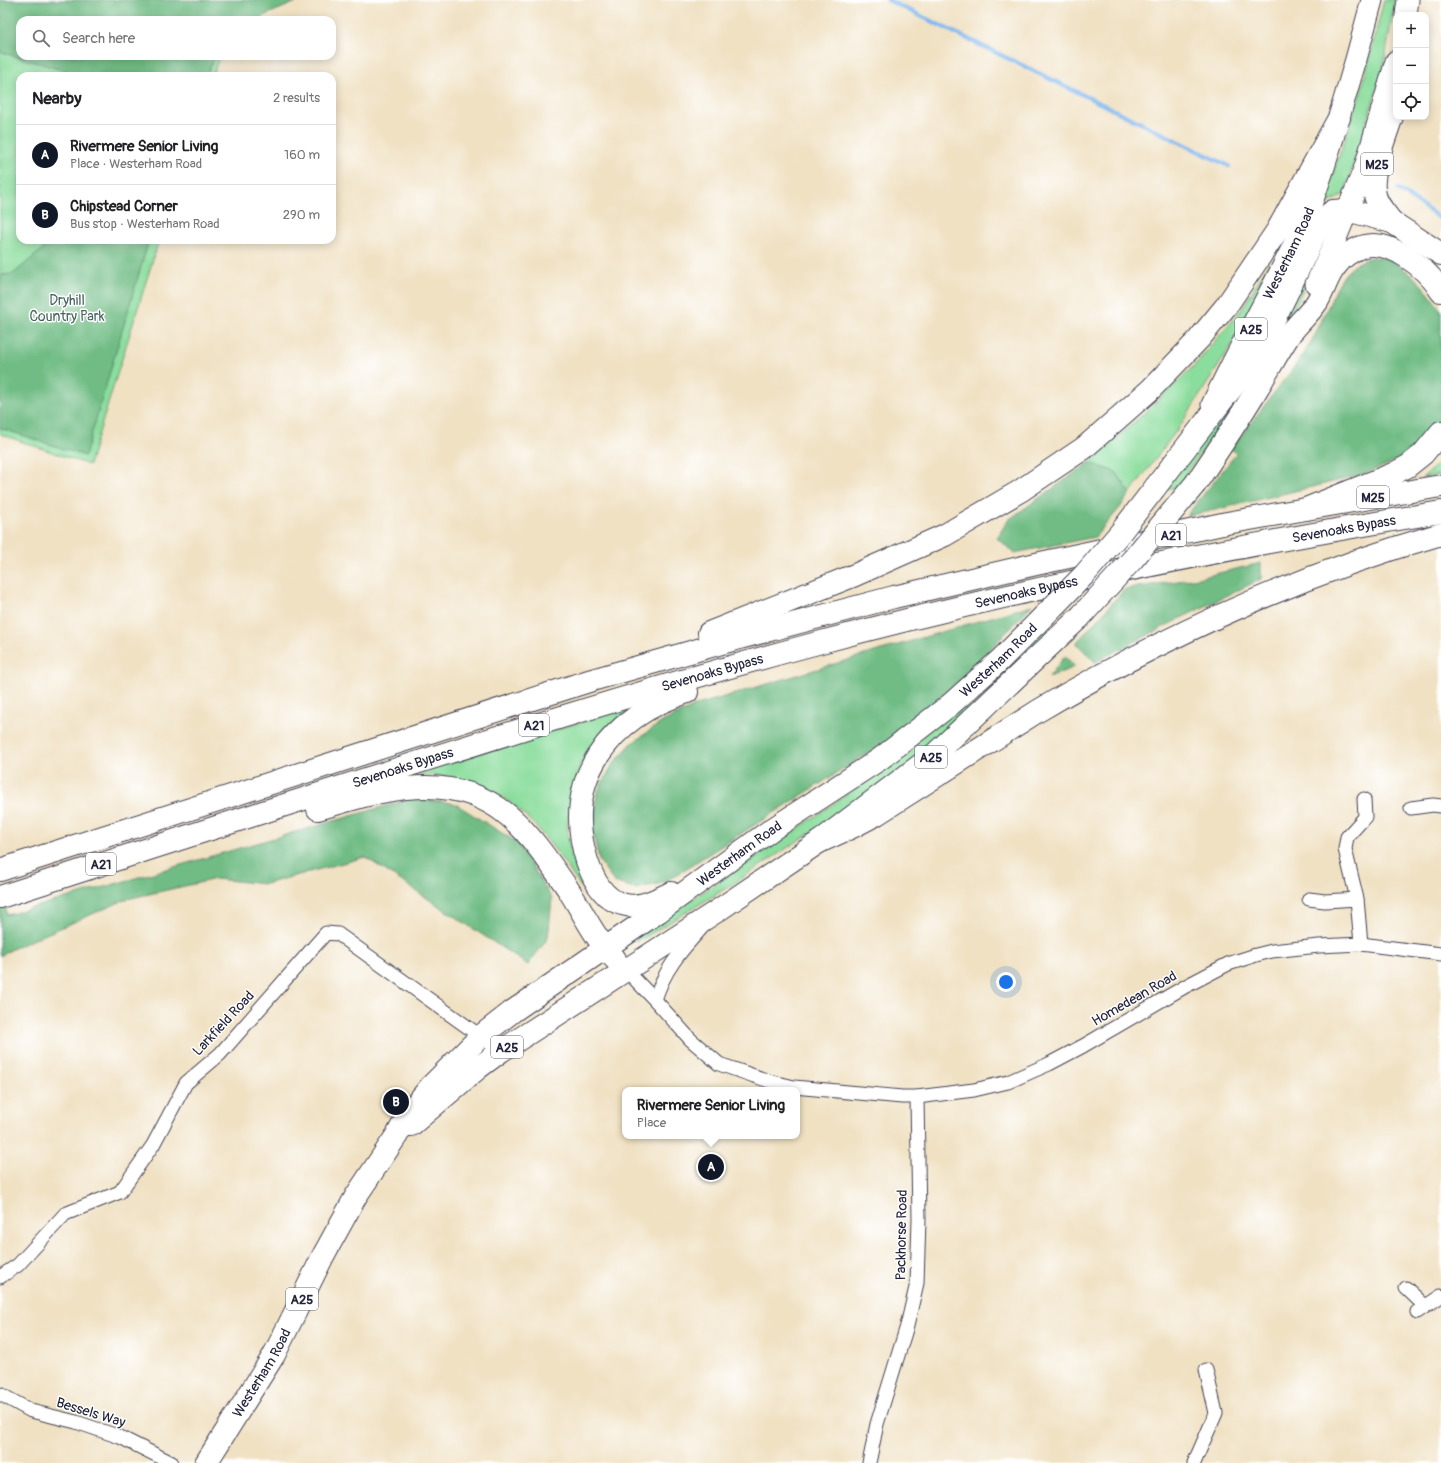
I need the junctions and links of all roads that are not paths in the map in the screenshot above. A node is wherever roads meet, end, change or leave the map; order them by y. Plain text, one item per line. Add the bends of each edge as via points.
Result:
1 (1372, 0) edge
2 (1408, 0) edge
3 (1406, 12) edge
4 (1393, 71) edge
5 (1393, 113) edge
6 (1339, 118) junction
7 (1347, 210) junction
8 (1392, 222) junction
9 (1441, 254) edge
10 (1441, 292) edge
11 (1290, 334) junction
12 (1201, 429) junction
13 (1441, 432) edge
14 (1441, 486) edge
15 (1306, 509) junction
16 (1441, 512) edge
17 (1441, 534) edge
18 (870, 629) junction
19 (592, 680) junction
20 (1364, 799) dead end
21 (1441, 806) edge
22 (1411, 808) dead end
23 (201, 832) junction
24 (818, 842) junction
25 (0, 870) edge
26 (707, 876) junction
27 (0, 897) edge
28 (1309, 899) dead end
29 (1357, 899) junction
30 (717, 911) junction
31 (1361, 944) junction
32 (605, 949) junction
33 (1441, 954) edge
34 (625, 969) junction
35 (655, 1000) junction
36 (481, 1036) junction
37 (501, 1051) junction
38 (794, 1087) edge
39 (800, 1088) edge
40 (917, 1097) junction
41 (397, 1135) junction
42 (0, 1277) edge
43 (1406, 1288) dead end
44 (1441, 1296) edge
45 (1206, 1370) dead end
46 (0, 1394) edge
47 (172, 1463) edge
48 (206, 1463) edge
49 (868, 1463) edge
50 (1194, 1463) edge

1 - 6 main road, Westerham Road / A25
2 - 3 main road
4 - 7 main road, Westerham Road / A25 via 1364,167
5 - 8 highway, M25 via 1375,171 1374,191 1379,206
6 - 12 main road, Westerham Road / A25 via 1325,166 1301,229
6 - 19 highway via 1277,231 1227,306 1150,390 1084,448 1020,491 945,535 855,575
7 - 8 highway, M25
7 - 11 main road, Westerham Road / A25 via 1322,272
7 - 12 highway via 1333,212 1322,221 1269,330 1238,380
8 - 9 highway, M25
10 - 11 highway via 1427,274 1400,254 1381,246 1362,247 1351,252 1335,267 1317,301
11 - 24 highway, Westerham Road / A25, bridge via 1235,425 1196,482 1133,559 1080,618 935,754
12 - 26 highway, Westerham Road / A25, bridge via 1115,539 1084,574 999,661 956,700 892,750
13 - 15 highway via 1423,454 1398,471
14 - 15 highway, M25
15 - 19 highway, Sevenoaks Bypass / A21 via 1227,523 980,576 736,639
16 - 18 highway, Sevenoaks Bypass / A21 via 1287,538 1172,561 1016,594
17 - 24 highway via 1288,586 1171,639 1050,703 877,814
18 - 23 highway, Sevenoaks Bypass / A21 via 590,707
18 - 26 highway via 665,700 619,729 602,749 586,781 580,817 584,850 601,890 614,901 635,906 651,902
19 - 25 highway, Sevenoaks Bypass / A21
20 - 29 street via 1364,817 1347,837 1345,849
21 - 22 street via 1433,804
23 - 27 highway, Sevenoaks Bypass / A21
23 - 32 highway via 274,822 395,789 427,786 473,794 509,816 545,856
24 - 30 highway, Westerham Road / A25
26 - 32 highway, Westerham Road / A25
28 - 29 street
29 - 31 street
30 - 34 highway, Westerham Road / A25
30 - 35 street via 672,963 660,983
31 - 33 street, Homedean Road
31 - 40 street, Homedean Road via 1272,951 1228,964 1083,1046 1008,1082 974,1090
32 - 34 highway
32 - 36 highway, Westerham Road / A25 via 513,1011
34 - 35 street
34 - 37 highway, Westerham Road / A25
35 - 38 street, Homedean Road via 690,1039 719,1064 769,1082
36 - 37 street, Larkfield Road
36 - 41 highway, Westerham Road / A25 via 430,1086 411,1110
36 - 42 street, Larkfield Road via 338,934 326,933 220,1054 186,1083 153,1145 120,1192 65,1214 18,1265
37 - 41 highway, Westerham Road / A25
39 - 40 street, Homedean Road
40 - 49 street, Packhorse Road via 917,1283
41 - 48 highway, Westerham Road / A25 via 356,1196 274,1355
43 - 44 street via 1421,1309
45 - 50 street via 1216,1413
46 - 47 street, Bessels Way via 31,1411 76,1422 120,1437

